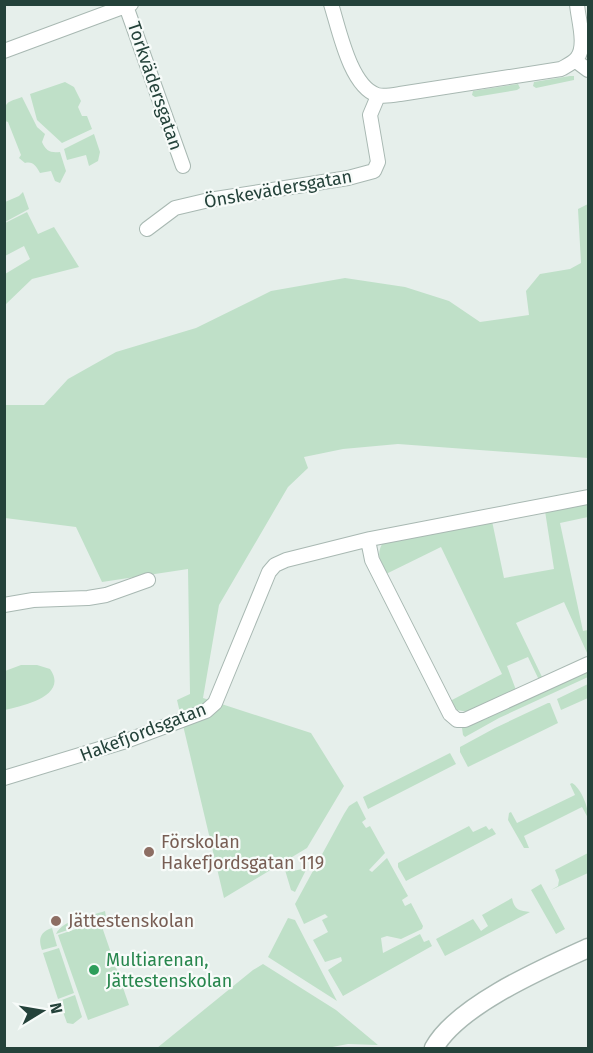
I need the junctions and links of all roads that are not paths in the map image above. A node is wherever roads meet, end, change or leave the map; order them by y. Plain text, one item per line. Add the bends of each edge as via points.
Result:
1 (331, 4) edge
2 (577, 4) edge
3 (129, 5) edge
4 (585, 46) edge
5 (4, 51) edge
6 (576, 61) junction
7 (588, 70) edge
8 (378, 96) junction
9 (183, 166) dead end
10 (147, 229) dead end
11 (588, 497) edge
12 (368, 540) junction
13 (148, 580) dead end
14 (4, 605) edge
15 (588, 664) edge
16 (4, 778) edge
17 (588, 948) edge
18 (434, 1048) edge

1 - 8 street via 354,73
2 - 4 street
3 - 5 street
3 - 9 street, Torkvädersgatan
4 - 6 street
6 - 7 street
6 - 8 street via 561,69
8 - 10 street, Önskevädersgatan via 370,115 378,162 374,171 175,208
11 - 12 street, Hakefjordsgatan
12 - 15 street via 372,560 450,714 457,720 465,720
12 - 16 street, Hakefjordsgatan via 286,560 269,572 215,703 206,711 126,741
13 - 14 street via 106,595
17 - 18 street via 475,1008 447,1030

